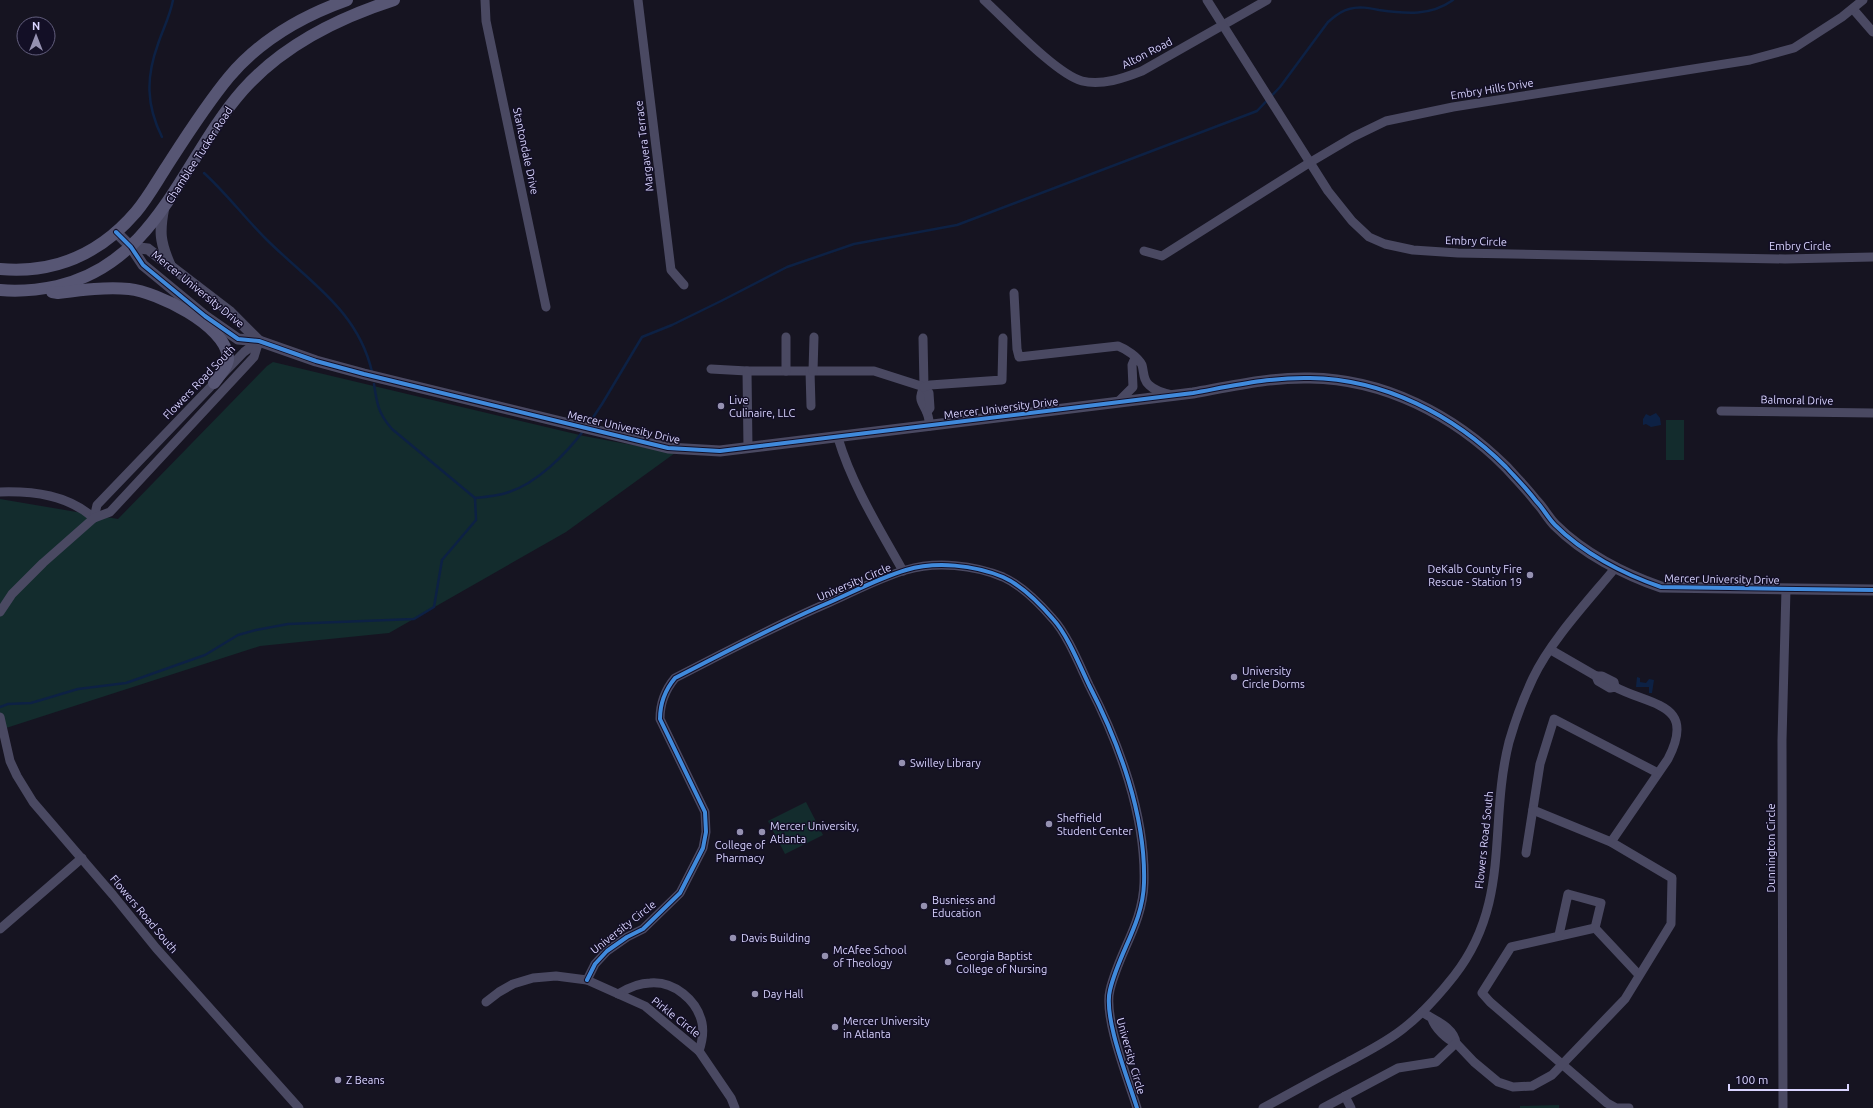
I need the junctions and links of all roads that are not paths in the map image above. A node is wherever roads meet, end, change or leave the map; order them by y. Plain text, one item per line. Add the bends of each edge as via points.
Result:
1 (347, 0) edge
2 (394, 0) edge
3 (485, 0) edge
4 (638, 0) edge
5 (984, 0) edge
6 (1207, 0) edge
7 (1268, 0) edge
8 (1863, 0) edge
9 (1853, 9) junction
10 (1222, 26) junction
11 (1873, 32) edge
12 (1309, 163) junction
13 (164, 208) junction
14 (116, 232) junction
15 (131, 247) junction
16 (1144, 251) dead end
17 (1873, 258) edge
18 (171, 267) junction
19 (0, 269) edge
20 (684, 285) dead end
21 (0, 290) edge
22 (39, 290) junction
23 (1014, 293) dead end
24 (546, 307) dead end
25 (786, 337) dead end
26 (814, 337) dead end
27 (923, 338) dead end
28 (1003, 338) dead end
29 (259, 341) junction
30 (1135, 358) junction
31 (711, 369) dead end
32 (747, 371) junction
33 (786, 371) junction
34 (812, 371) junction
35 (1145, 379) junction
36 (1133, 380) junction
37 (214, 383) junction
38 (924, 387) junction
39 (1172, 395) junction
40 (1118, 402) junction
41 (811, 406) dead end
42 (1721, 411) dead end
43 (1873, 413) edge
44 (930, 426) junction
45 (838, 438) junction
46 (748, 448) junction
47 (0, 492) edge
48 (94, 518) junction
49 (1616, 567) junction
50 (903, 571) junction
51 (1786, 589) junction
52 (1873, 590) edge
53 (0, 612) edge
54 (1551, 650) junction
55 (0, 717) edge
56 (1658, 773) junction
57 (1533, 810) junction
58 (1611, 842) junction
59 (1526, 853) dead end
60 (82, 858) junction
61 (1595, 928) junction
62 (0, 929) edge
63 (1559, 934) junction
64 (1639, 975) junction
65 (587, 980) junction
66 (618, 994) junction
67 (486, 1002) dead end
68 (1422, 1012) junction
69 (1453, 1046) junction
70 (699, 1051) junction
71 (1562, 1065) junction
72 (1346, 1096) junction
73 (1607, 1106) edge
74 (299, 1108) edge
75 (735, 1108) edge
76 (1136, 1108) edge
77 (1263, 1108) edge
78 (1323, 1108) edge
79 (1351, 1108) edge
80 (1629, 1108) edge
81 (1783, 1108) edge

1 - 14 main road, Chamblee Tucker Road via 290,26 256,51 230,76 199,117 137,211
2 - 13 main road, Chamblee Tucker Road via 319,31 283,53 263,69 223,116
3 - 24 street, Stantondale Drive via 486,21
4 - 20 street, Margavera Terrace via 671,270
5 - 10 street, Alton Road via 1050,61 1082,81 1122,79 1142,71
6 - 10 street, Embry Circle
7 - 10 street, Alton Road
8 - 9 street, Embry Hills Drive
9 - 11 street
9 - 12 street, Embry Hills Drive via 1794,48 1750,60 1412,114 1379,124
10 - 12 street, Embry Circle
12 - 16 street, Embry Hills Drive via 1162,256
12 - 17 street, Embry Circle via 1352,221 1369,237 1413,250 1785,259
13 - 15 main road, Chamblee Tucker Road
13 - 18 street via 160,227 161,238
14 - 15 street, Mercer University Drive
14 - 19 main road, Chamblee Tucker Road via 103,244 75,259 44,268
15 - 18 street, Mercer University Drive via 147,249
15 - 22 main road, Chamblee Tucker Road via 99,270 70,283
15 - 29 street, Mercer University Drive via 143,265 216,324 238,339
18 - 29 street, Mercer University Drive via 229,311
21 - 22 main road, Chamblee Tucker Road
22 - 37 main road via 58,293 104,288 130,289 166,300 187,311 223,340 228,362
23 - 30 street via 1019,357 1118,346 1130,350
25 - 33 street
26 - 34 street
27 - 38 street
28 - 38 street via 1002,380
29 - 37 street, Flowers Road South via 244,352
29 - 46 street, Mercer University Drive via 364,374 668,448 720,451
29 - 48 street, Flowers Road South via 255,356 110,512
30 - 35 street via 1141,363
30 - 36 street via 1132,365
31 - 32 street
32 - 33 street
32 - 46 street
33 - 34 street
34 - 38 street via 874,371
34 - 41 street
35 - 36 street
35 - 39 street via 1157,391
36 - 40 street via 1134,387
37 - 48 street, Flowers Road South via 97,505
38 - 44 street via 920,394
39 - 40 street, Mercer University Drive
39 - 49 street, Mercer University Drive via 1266,380 1309,378 1342,380 1378,388 1414,401 1479,444 1505,467 1568,537
40 - 44 street, Mercer University Drive
42 - 43 street, Balmoral Drive
44 - 45 street, Mercer University Drive
45 - 46 street, Mercer University Drive
45 - 50 street via 860,494
47 - 48 street via 47,495 66,500
48 - 53 street, Flowers Road South via 12,594
49 - 51 street, Mercer University Drive via 1638,579 1661,587
49 - 54 street, Flowers Road South via 1568,625
50 - 65 street, University Circle via 810,610 676,678 669,686 660,706 660,718 705,812 704,848 680,893 643,929 607,951 595,964
50 - 76 street, University Circle via 931,566 960,566 1010,581 1055,620 1101,708 1124,764 1143,854 1144,884 1139,917 1109,991 1111,1020
51 - 52 street, Mercer University Drive
51 - 81 street, Dunnington Circle via 1782,740
54 - 56 street via 1596,676 1614,682 1615,687 1627,694 1668,709 1676,725 1673,749
54 - 68 street, Flowers Road South via 1534,677 1510,741 1501,795 1494,882 1482,928 1455,975
55 - 60 street, Flowers Road South via 16,776 33,802
56 - 57 street via 1554,718 1540,764
56 - 58 street
57 - 58 street
57 - 59 street
58 - 64 street via 1672,878 1671,924
60 - 62 street
60 - 74 street, Flowers Road South via 156,948
61 - 63 street
61 - 63 street via 1601,903 1568,894
61 - 64 street
63 - 71 street via 1510,947 1482,993
64 - 71 street via 1625,999
65 - 66 street, Pirkle Circle
65 - 67 street, Pirkle Circle via 556,976 533,978 513,984
66 - 70 street, Pirkle Circle via 645,1006
66 - 70 street via 636,985 651,982 679,990 695,1005 702,1023 703,1038
68 - 69 street via 1432,1022 1432,1030
68 - 77 street, Flowers Road South via 1403,1029 1376,1046
69 - 71 street via 1498,1082 1513,1087 1532,1086 1552,1075
69 - 72 street via 1436,1062 1398,1068
70 - 75 street, Pirkle Circle via 732,1098
71 - 73 street
72 - 78 street
72 - 79 street
73 - 80 street

